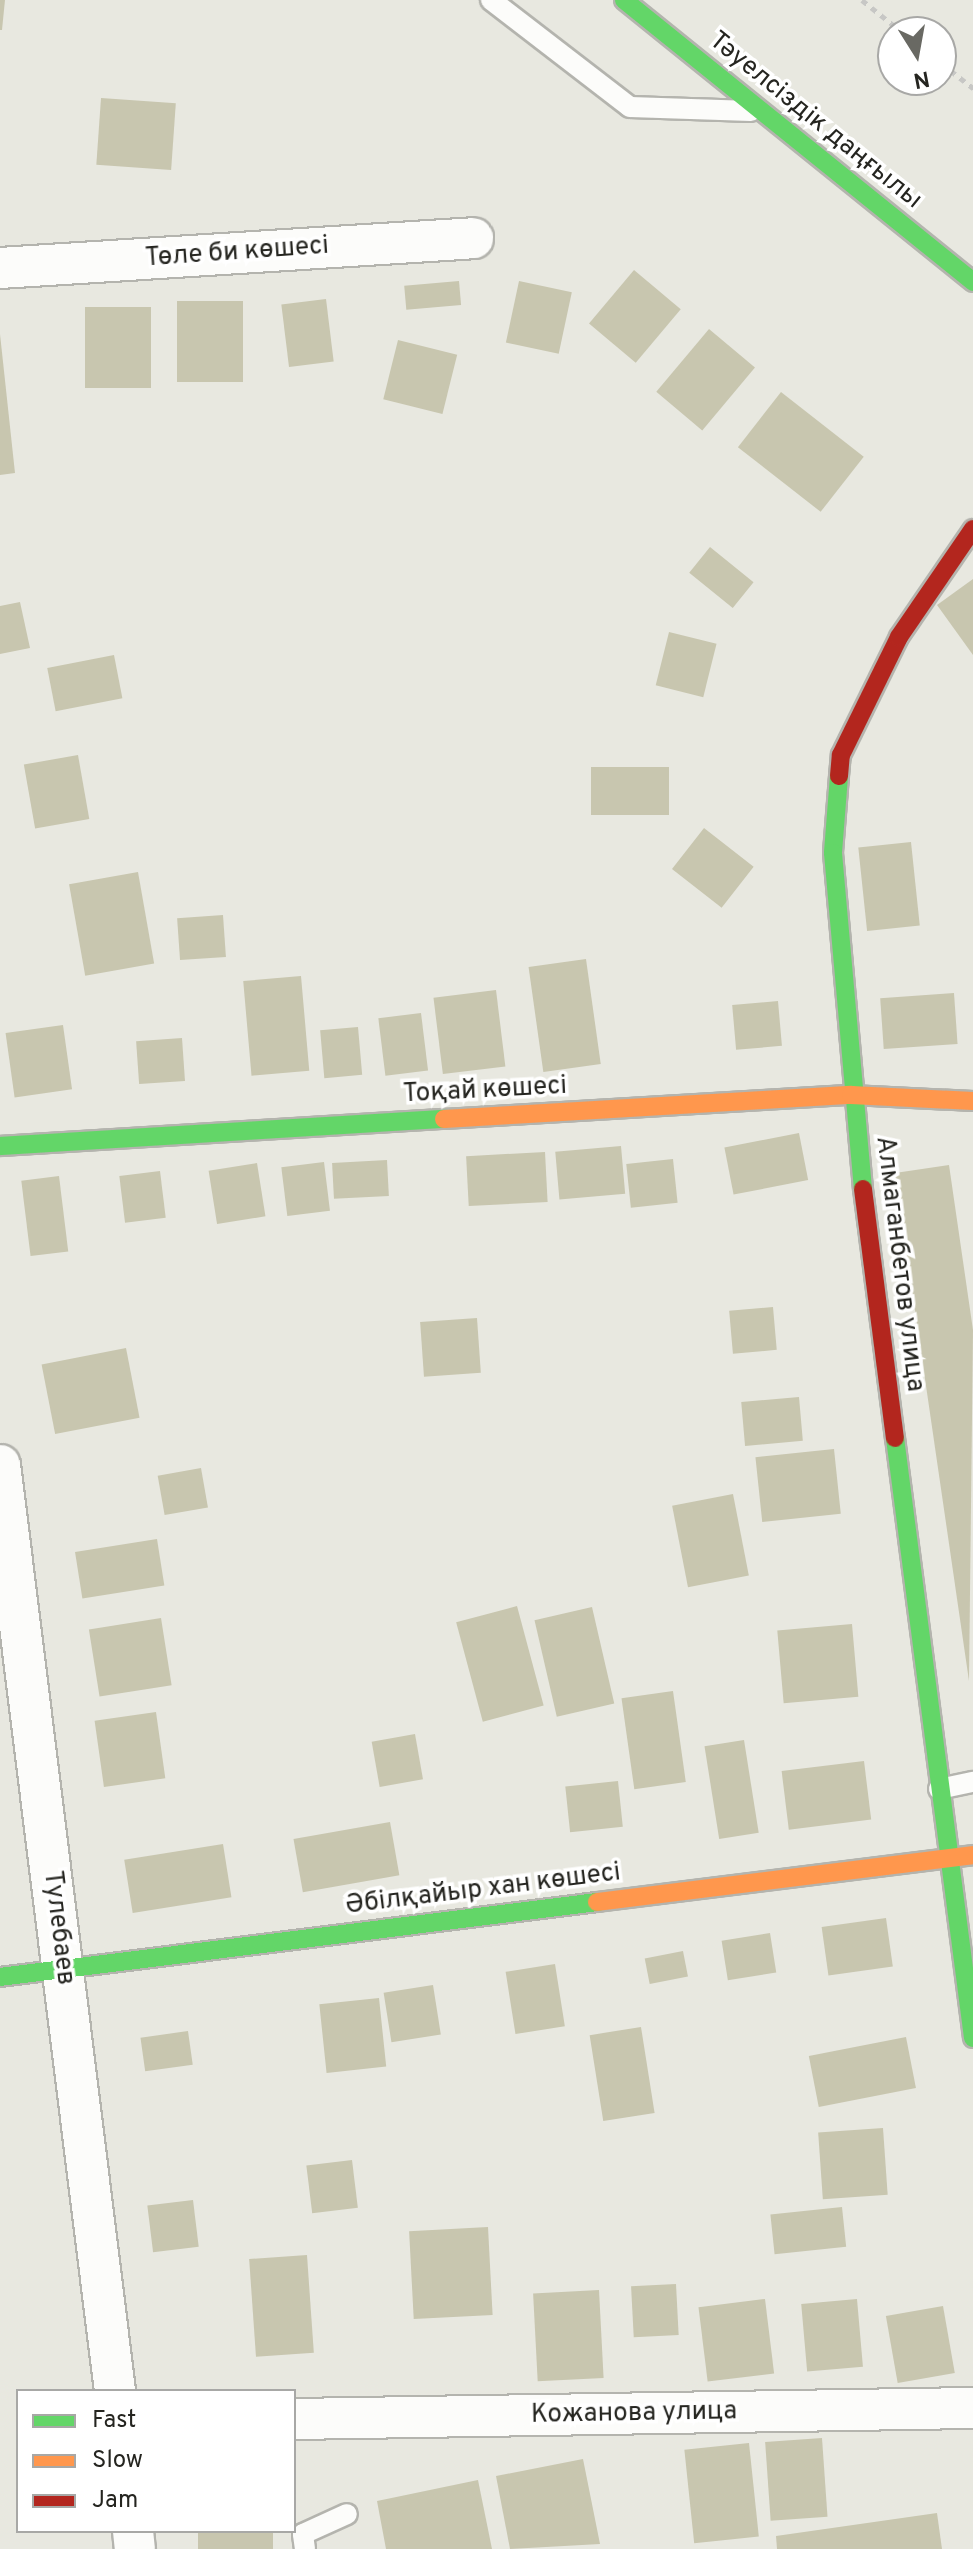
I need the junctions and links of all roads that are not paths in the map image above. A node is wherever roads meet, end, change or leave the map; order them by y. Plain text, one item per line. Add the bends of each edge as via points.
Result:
1 (491, 0) edge
2 (624, 0) edge
3 (762, 112) junction
4 (473, 238) dead end
5 (0, 268) edge
6 (973, 282) edge
7 (973, 529) edge
8 (851, 1095) junction
9 (973, 1101) edge
10 (0, 1146) edge
11 (0, 1465) edge
12 (973, 1782) edge
13 (939, 1789) junction
14 (973, 1855) edge
15 (948, 1858) junction
16 (63, 1969) junction
17 (0, 1977) edge
18 (973, 2038) edge
19 (115, 2389) edge
20 (973, 2408) edge
21 (296, 2419) edge
22 (347, 2514) dead end
23 (305, 2549) edge

1 - 3 lane via 630,107
2 - 3 street, Тәуелсіздік даңғылы
3 - 6 street, Тәуелсіздік даңғылы
4 - 5 street, Төле би көшесі
7 - 8 street, Алмаганбетов улица via 899,637 841,755 833,853
8 - 9 street, Тоқай көшесі
8 - 10 street, Тоқай көшесі
8 - 13 street, Алмаганбетов улица
11 - 16 street, Тулебаев
12 - 13 lane
13 - 15 street, Алмаганбетов улица
14 - 15 street, Әбілқайыр хан көшесі
15 - 16 street, Әбілқайыр хан көшесі
15 - 18 street, Алмаганбетов улица
16 - 17 street, Әбілқайыр хан көшесі
16 - 19 street, Тулебаев
20 - 21 street, Кожанова улица
22 - 23 lane via 303,2534

